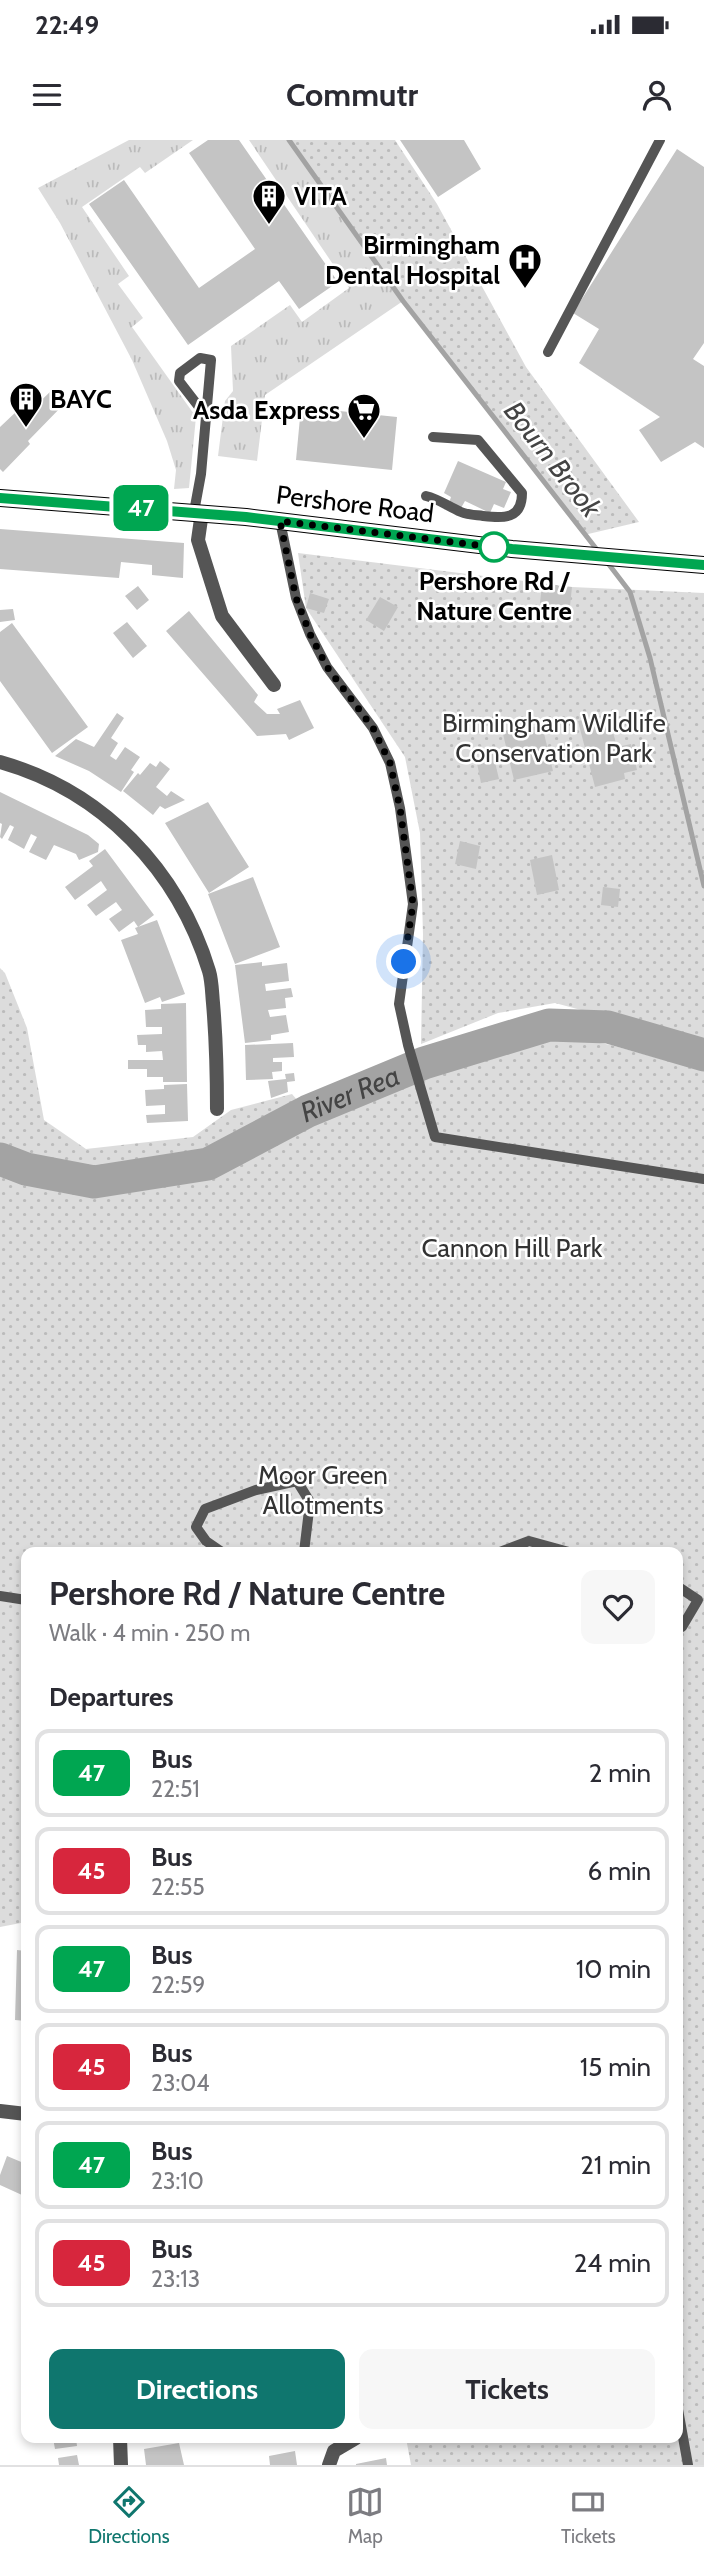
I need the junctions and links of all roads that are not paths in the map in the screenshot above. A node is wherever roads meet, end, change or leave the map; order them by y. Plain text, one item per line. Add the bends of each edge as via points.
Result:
1 (660, 140) edge
2 (548, 352) dead end
3 (206, 416) junction
4 (433, 437) dead end
5 (426, 496) dead end
6 (0, 498) edge
7 (198, 512) junction
8 (280, 521) junction
9 (703, 564) edge
10 (274, 685) dead end
11 (0, 762) edge
12 (217, 1109) dead end
13 (704, 1180) edge
14 (215, 1547) edge
15 (305, 1547) edge
16 (513, 1547) edge
17 (551, 1547) edge
18 (683, 1590) edge
19 (0, 1596) edge
20 (21, 1599) edge
21 (683, 1625) edge
22 (0, 2111) edge
23 (21, 2113) edge
24 (683, 2437) edge
25 (120, 2443) edge
26 (348, 2443) edge
27 (121, 2465) edge
28 (329, 2465) edge
29 (688, 2465) edge

1 - 2 lane
3 - 3 lane via 211,360 200,358 180,373 179,381
3 - 7 lane
4 - 5 lane via 478,440 522,494 522,504 504,518 464,514
6 - 7 main road, Pershore Road
7 - 8 main road, Pershore Road
7 - 10 street via 198,540 222,616
8 - 9 main road, Pershore Road via 421,539
8 - 13 lane via 296,598 310,634 327,667 373,728 390,763 413,904 398,1004 435,1137
11 - 12 street via 78,794 155,865 187,914 209,973
14 - 15 lane via 196,1527 205,1509 297,1481 310,1502
16 - 17 lane via 529,1541
18 - 21 lane via 698,1600
19 - 20 lane
22 - 23 street
24 - 29 lane
25 - 27 street
26 - 28 street via 334,2451

